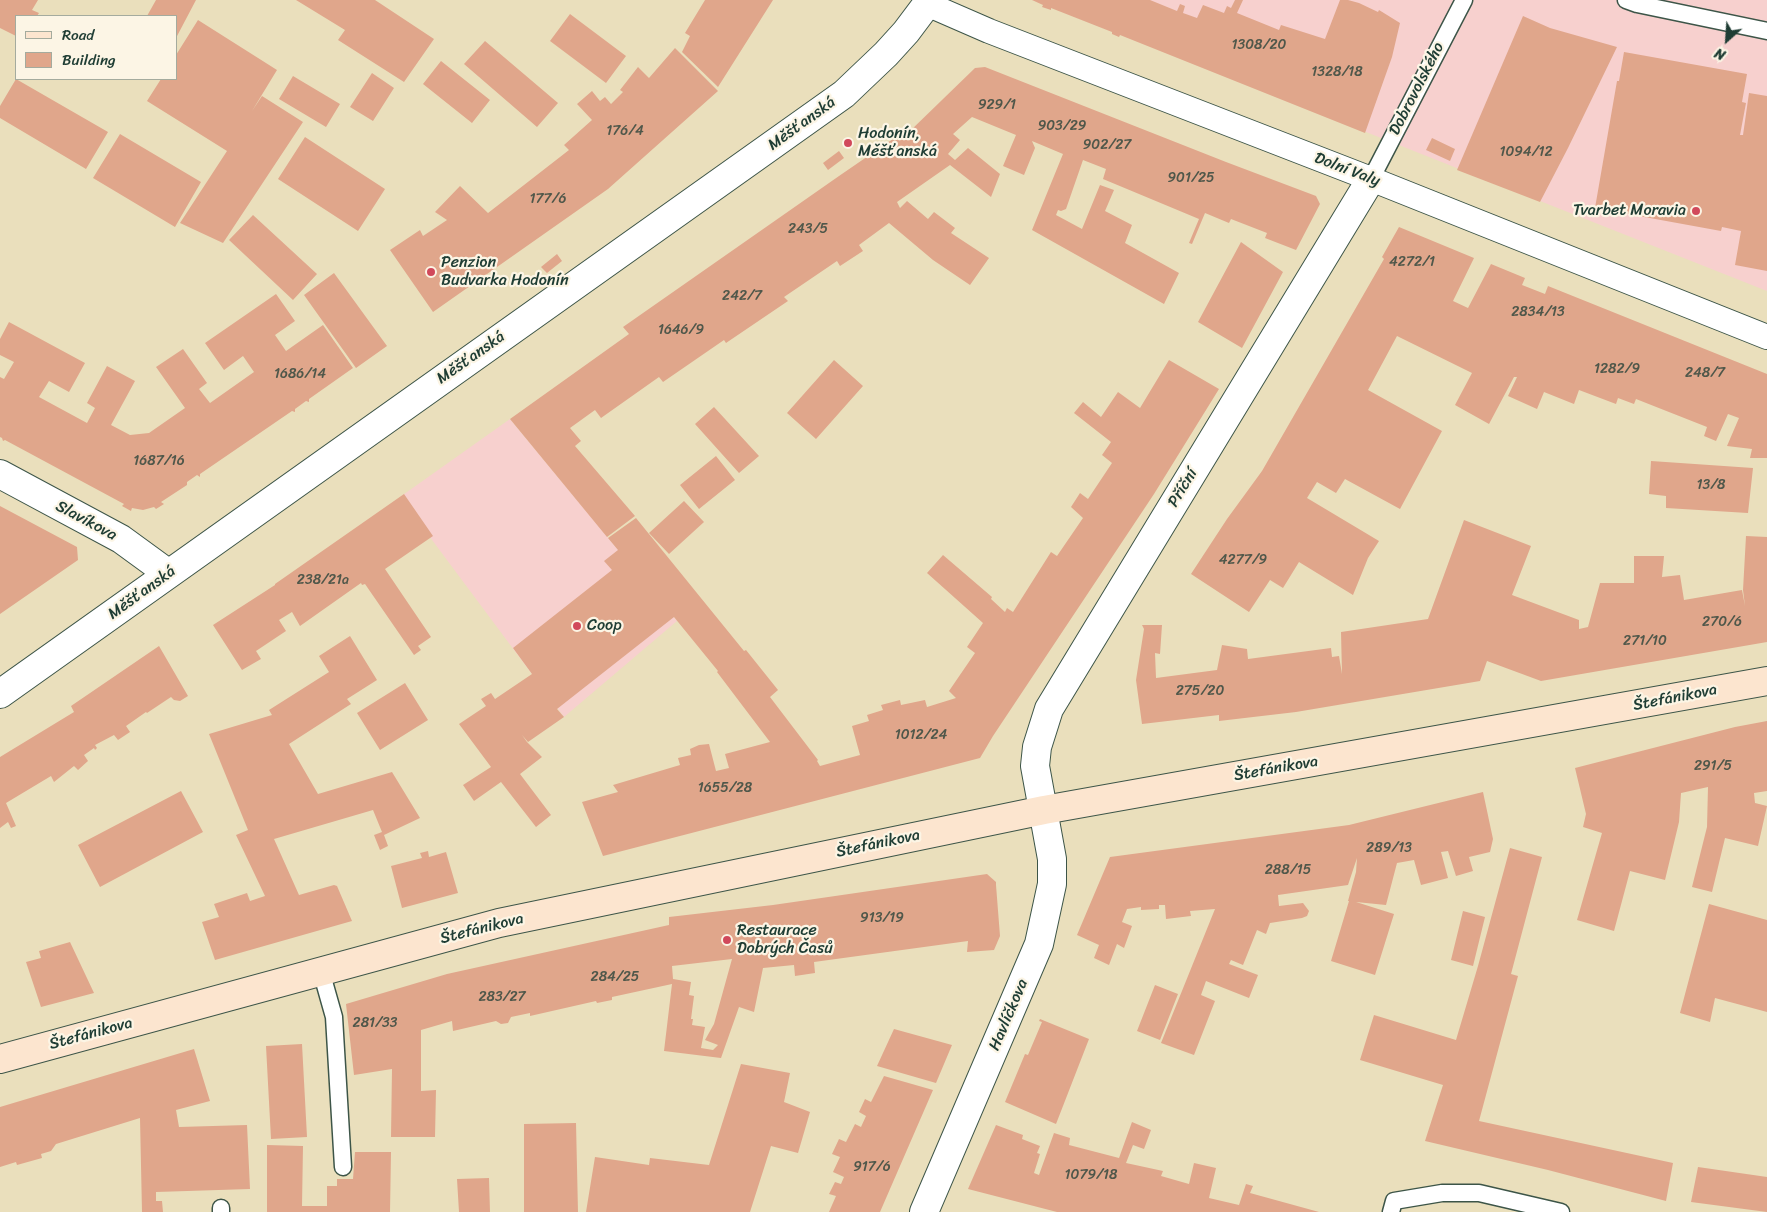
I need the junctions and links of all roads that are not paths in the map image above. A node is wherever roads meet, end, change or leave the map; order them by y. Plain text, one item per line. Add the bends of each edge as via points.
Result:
1 (1464, 0) edge
2 (1626, 0) edge
3 (926, 1) edge
4 (1767, 31) edge
5 (1371, 178) junction
6 (1767, 337) edge
7 (0, 474) edge
8 (169, 574) junction
9 (1767, 681) edge
10 (0, 694) edge
11 (1044, 810) junction
12 (321, 971) junction
13 (0, 1059) edge
14 (343, 1167) dead end
15 (925, 1212) edge
16 (1391, 1212) edge
17 (1561, 1212) edge

1 - 5 lane, Dobrovolského
2 - 4 lane
3 - 5 street, Dolní Valy via 989,31
3 - 8 street, Měšťanská via 906,32 844,94
5 - 6 street, Dolní Valy
5 - 11 street, Příční via 1048,708 1035,766
7 - 8 street, Slavíkova via 121,538
8 - 10 street, Měšťanská
9 - 11 main road, Štefánikova
11 - 12 main road, Štefánikova via 499,923
11 - 15 street, Havlíčkova via 1052,859 1052,884 1039,944
12 - 13 main road, Štefánikova
12 - 14 lane via 334,1017
16 - 17 lane via 1394,1201 1442,1193 1479,1193

